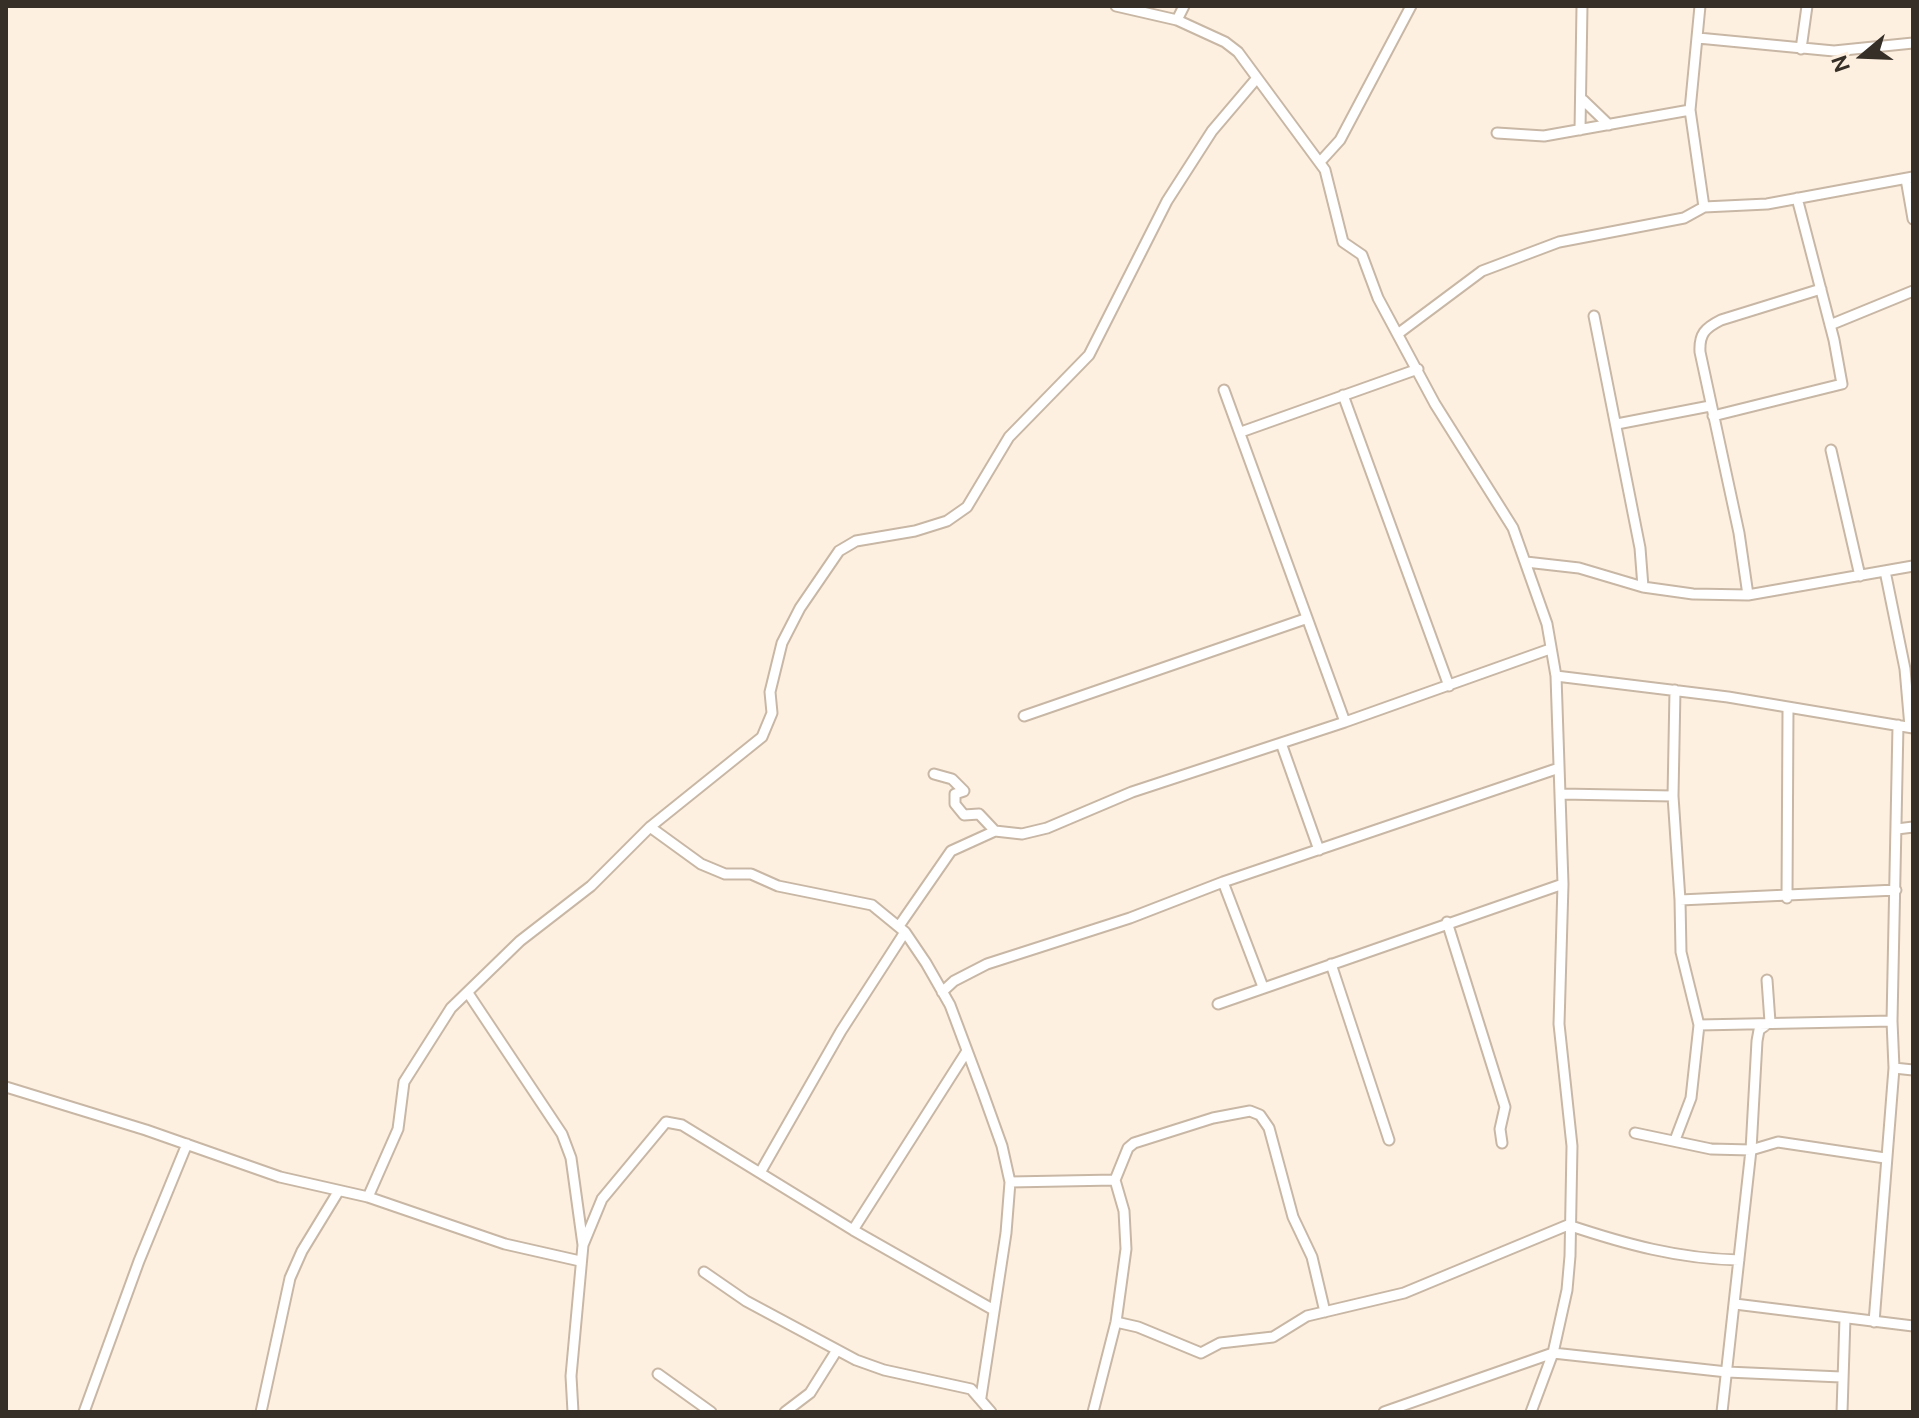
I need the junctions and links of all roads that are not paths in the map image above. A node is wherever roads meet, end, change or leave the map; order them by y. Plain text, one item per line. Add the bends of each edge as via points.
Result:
1 (1116, 6) edge
2 (1184, 6) edge
3 (1411, 6) edge
4 (1582, 6) edge
5 (1700, 6) edge
6 (1807, 6) edge
7 (1177, 20) junction
8 (1698, 38) junction
9 (1913, 43) edge
10 (1801, 49) junction
11 (1257, 78) junction
12 (1583, 100) junction
13 (1690, 110) junction
14 (1609, 125) junction
15 (1580, 130) junction
16 (1497, 133) dead end
17 (1320, 162) junction
18 (1910, 178) edge
19 (1797, 198) junction
20 (1704, 207) junction
21 (1913, 219) edge
22 (1821, 289) junction
23 (1913, 291) edge
24 (1594, 316) dead end
25 (1830, 325) junction
26 (1399, 333) junction
27 (1418, 369) junction
28 (1224, 390) dead end
29 (1343, 395) junction
30 (1712, 411) junction
31 (1617, 424) junction
32 (1241, 432) junction
33 (1831, 450) dead end
34 (1526, 562) junction
35 (1913, 566) edge
36 (1885, 571) junction
37 (1860, 576) junction
38 (1643, 587) junction
39 (1748, 595) junction
40 (1305, 619) junction
41 (1550, 649) junction
42 (1556, 676) junction
43 (1449, 686) junction
44 (1675, 690) junction
45 (1788, 708) junction
46 (1024, 716) dead end
47 (1345, 722) junction
48 (1898, 725) junction
49 (1911, 727) edge
50 (1281, 743) junction
51 (1559, 768) junction
52 (934, 774) dead end
53 (1561, 794) junction
54 (1673, 796) junction
55 (650, 827) junction
56 (1913, 827) edge
57 (1897, 829) junction
58 (995, 831) junction
59 (1319, 850) junction
60 (1223, 882) junction
61 (1563, 884) junction
62 (1896, 890) junction
63 (1787, 898) junction
64 (1680, 900) junction
65 (1447, 922) junction
66 (902, 929) junction
67 (1331, 964) junction
68 (1767, 980) dead end
69 (1263, 987) junction
70 (942, 992) junction
71 (468, 993) junction
72 (1218, 1004) dead end
73 (1892, 1021) junction
74 (1770, 1022) junction
75 (1699, 1025) junction
76 (967, 1051) junction
77 (1894, 1068) junction
78 (1913, 1070) edge
79 (6, 1087) edge
80 (1635, 1133) dead end
81 (1389, 1140) dead end
82 (1675, 1140) junction
83 (1502, 1143) dead end
84 (187, 1144) junction
85 (1751, 1150) junction
86 (1885, 1158) junction
87 (761, 1171) junction
88 (1115, 1180) junction
89 (1010, 1182) junction
90 (338, 1192) junction
91 (368, 1197) junction
92 (1568, 1225) junction
93 (853, 1230) junction
94 (583, 1245) junction
95 (1739, 1260) junction
96 (580, 1261) junction
97 (704, 1272) dead end
98 (1735, 1304) junction
99 (992, 1309) junction
100 (1325, 1312) junction
101 (1845, 1318) junction
102 (1116, 1322) junction
103 (1874, 1322) junction
104 (1913, 1326) edge
105 (837, 1350) junction
106 (1553, 1353) junction
107 (1727, 1372) junction
108 (658, 1374) dead end
109 (1841, 1377) junction
110 (981, 1397) junction
111 (989, 1411) edge
112 (84, 1412) edge
113 (261, 1412) edge
114 (573, 1412) edge
115 (711, 1412) edge
116 (785, 1412) edge
117 (1093, 1412) edge
118 (1384, 1412) edge
119 (1531, 1412) edge
120 (1722, 1412) edge
121 (1842, 1412) edge

1 - 7 street
2 - 7 street
3 - 17 street via 1340,140
4 - 12 street
5 - 8 street
6 - 10 street
7 - 11 street via 1225,42
8 - 10 street
8 - 13 street
9 - 10 street via 1865,50
11 - 17 street
11 - 55 street via 1212,131 1167,201 1089,355 1009,437 975,497 947,521 856,541 839,551 782,643 768,729
12 - 14 street
12 - 15 street
13 - 14 street
13 - 20 street
14 - 15 street
15 - 16 street via 1544,136
17 - 26 street via 1343,242 1362,255
18 - 19 street
18 - 21 street
19 - 20 street
19 - 22 street
20 - 26 street via 1684,218 1559,242 1482,271
22 - 25 street
22 - 30 street via 1707,327 1700,352
23 - 25 street
24 - 31 street
25 - 30 street via 1842,377 1837,388
26 - 27 street
27 - 29 street
27 - 34 street via 1513,528
28 - 32 street
29 - 32 street
29 - 43 street
30 - 31 street
30 - 39 street
31 - 38 street
32 - 40 street
33 - 37 street
34 - 38 street via 1579,568
34 - 41 street
35 - 36 street
36 - 37 street
36 - 49 street
37 - 39 street
38 - 39 street
40 - 46 street
40 - 47 street
41 - 42 street
41 - 43 street
42 - 44 street
42 - 51 street
43 - 47 street
44 - 45 street
44 - 54 street
45 - 48 street
45 - 63 street
47 - 50 street
48 - 49 street
48 - 57 street
50 - 58 street via 1132,792 1047,828 1022,834
50 - 59 street
51 - 53 street
51 - 59 street
52 - 58 street via 952,779 964,791 955,794 955,804 964,815 979,814
53 - 54 street
53 - 61 street
54 - 64 street
55 - 66 street via 715,871 751,874 778,886 872,905
55 - 71 street
56 - 57 street
57 - 62 street
58 - 66 street via 951,851
59 - 60 street
60 - 69 street
60 - 70 street via 987,964
61 - 65 street
61 - 92 street via 1559,1024 1572,1146
62 - 63 street
62 - 73 street
63 - 64 street
64 - 75 street via 1681,952
65 - 67 street
65 - 83 street via 1505,1107
66 - 70 street
66 - 87 street
67 - 69 street
67 - 81 street
68 - 74 street
69 - 72 street
70 - 76 street
71 - 91 street via 451,1008 404,1082 398,1129
71 - 94 street via 562,1134 571,1158
73 - 74 street
73 - 77 street
74 - 75 street
74 - 85 street via 1759,1030 1757,1041
75 - 82 street via 1691,1098
76 - 89 street
76 - 93 street
77 - 78 street
77 - 86 street
79 - 84 street
80 - 82 street
82 - 85 street via 1694,1147
84 - 90 street
84 - 112 street
85 - 86 street via 1778,1142
85 - 95 street
86 - 103 street
87 - 93 street
87 - 94 street via 682,1125 666,1122 602,1199
88 - 89 street
88 - 100 street via 1134,1143 1213,1118 1250,1111 1260,1115 1269,1128 1293,1217 1312,1257
88 - 102 street via 1124,1211 1126,1249
89 - 99 street
90 - 91 street
90 - 113 street via 290,1278
91 - 96 street via 505,1244
92 - 95 street via 1692,1259
92 - 100 street via 1404,1293
92 - 106 street via 1567,1290
93 - 99 street
94 - 96 street
95 - 98 street
96 - 114 street
97 - 105 street
98 - 101 street
98 - 107 street
99 - 110 street
100 - 102 street via 1307,1316 1273,1337 1220,1343 1201,1353
101 - 103 street
101 - 109 street
102 - 117 street
103 - 104 street
105 - 110 street via 884,1370 971,1389
105 - 116 street via 810,1393
106 - 107 street
106 - 118 street
106 - 119 street
107 - 109 street
107 - 120 street
108 - 115 street
109 - 121 street
110 - 111 street

